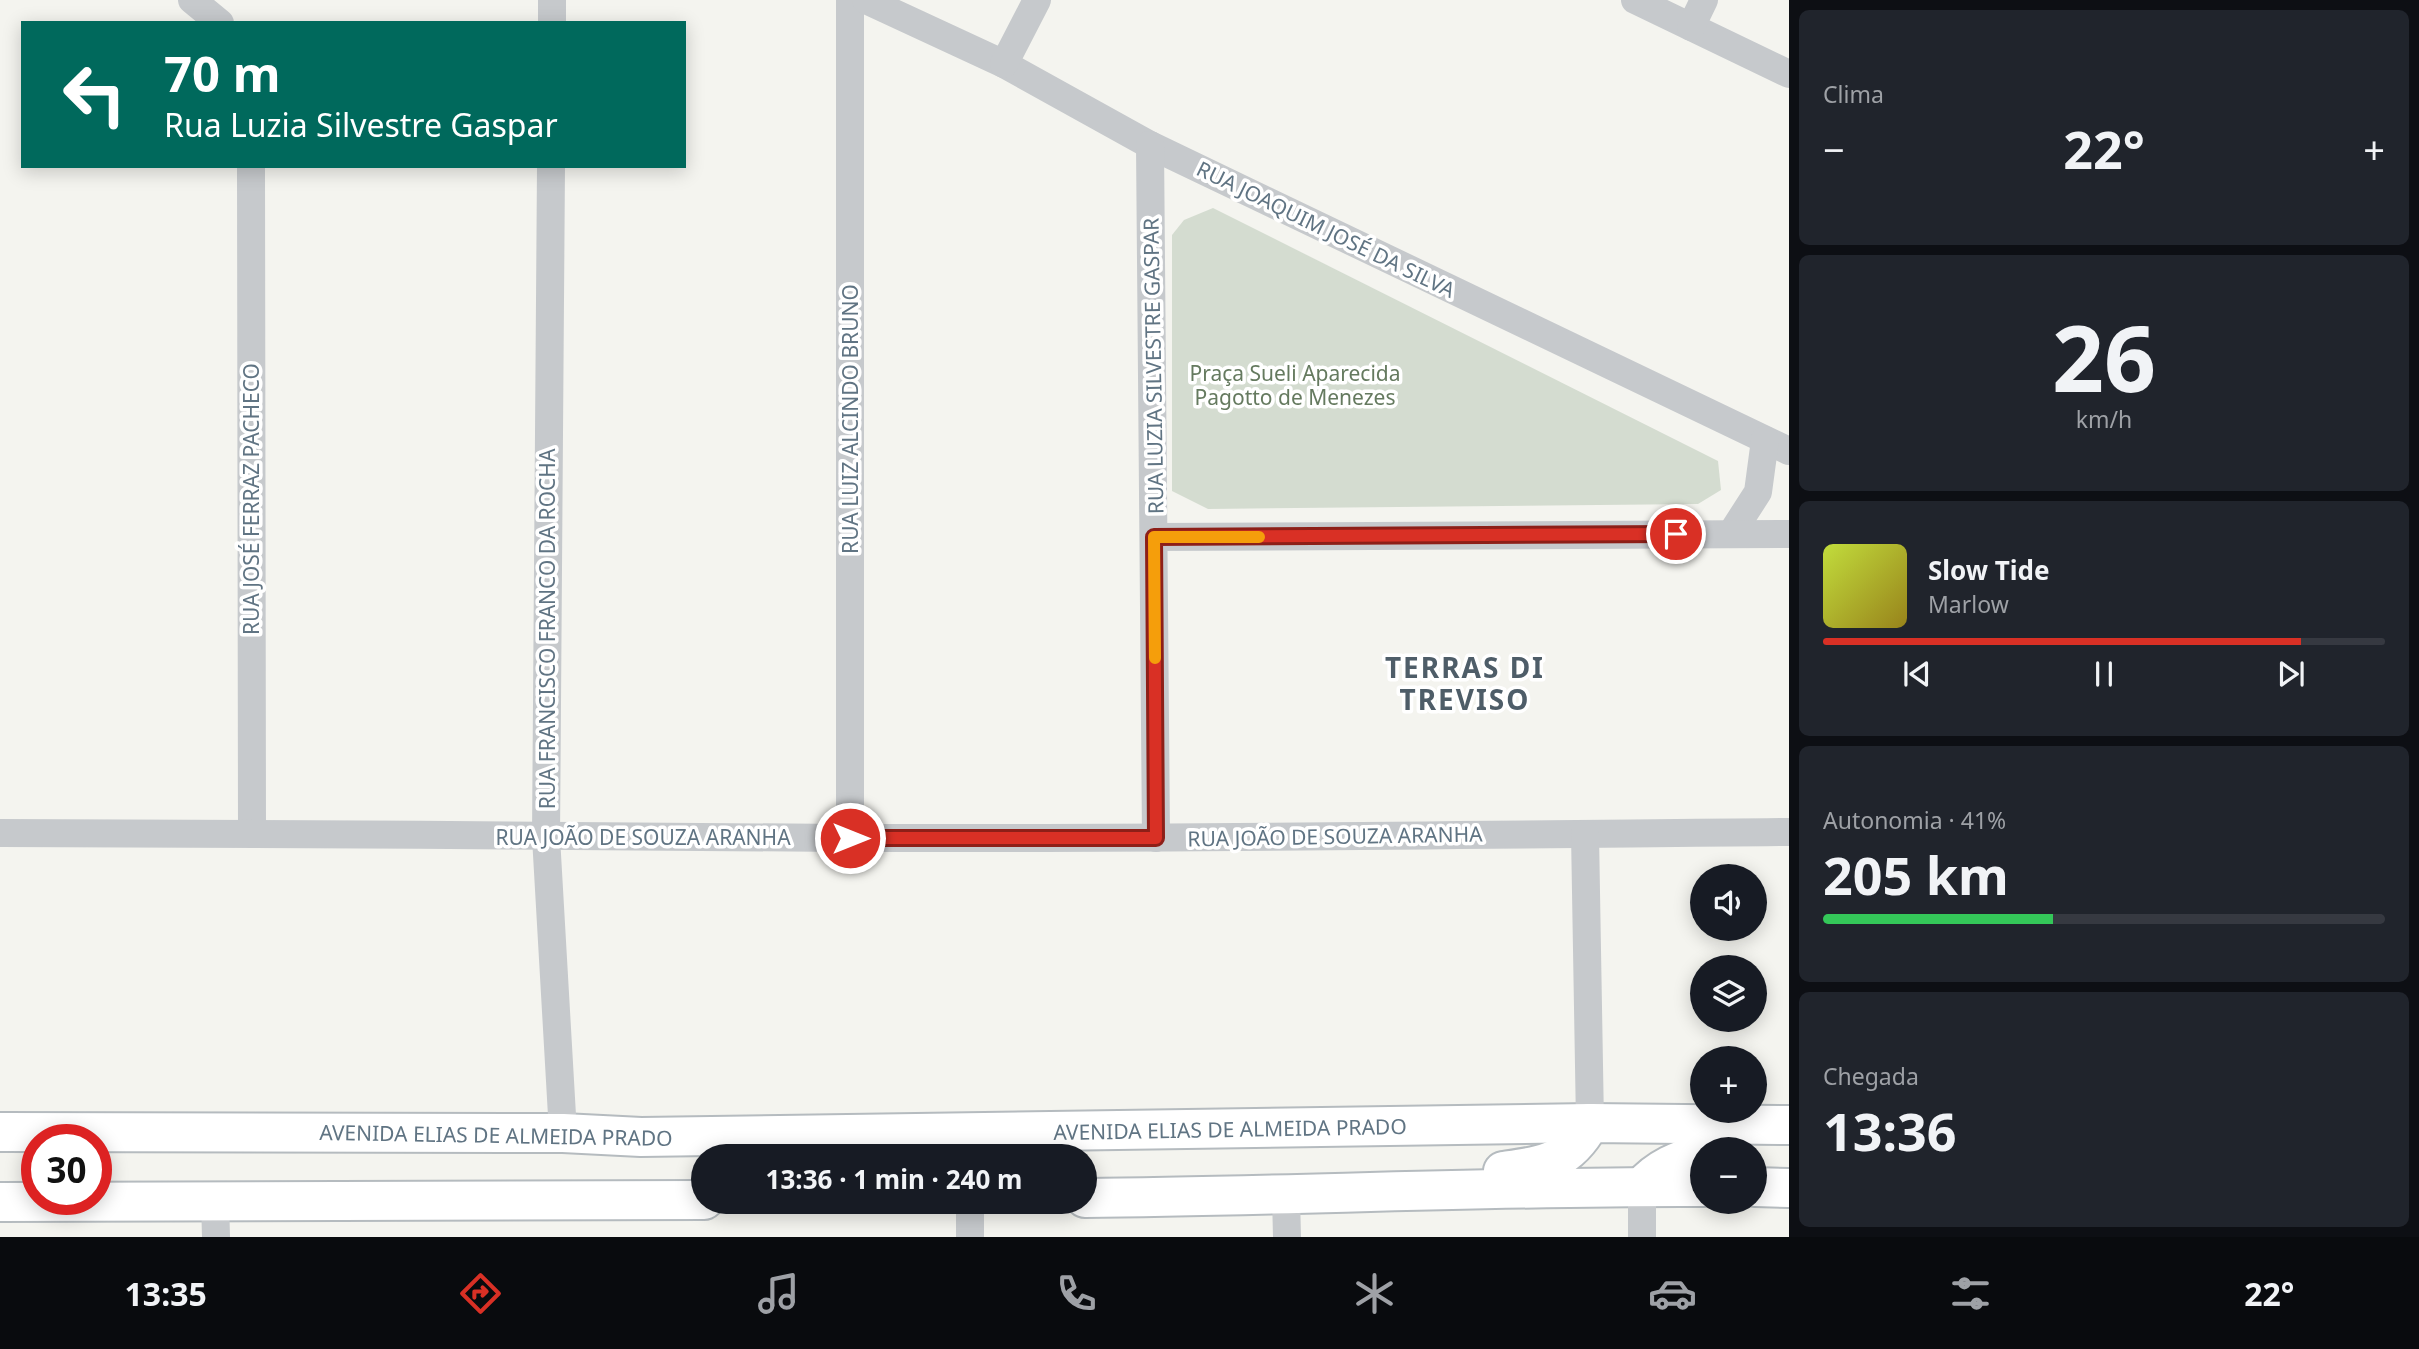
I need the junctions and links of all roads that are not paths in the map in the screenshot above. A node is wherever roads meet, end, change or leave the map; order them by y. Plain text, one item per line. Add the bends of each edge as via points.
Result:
1 (192, 0) edge
2 (552, 0) edge
3 (850, 0) edge
4 (866, 0) edge
5 (1037, 0) edge
6 (1635, 0) edge
7 (1704, 0) edge
8 (218, 21) edge
9 (552, 21) edge
10 (1690, 27) junction
11 (1004, 64) junction
12 (1789, 74) edge
13 (1150, 145) junction
14 (251, 168) edge
15 (551, 168) edge
16 (1777, 445) edge
17 (1731, 534) junction
18 (1789, 534) edge
19 (1154, 537) junction
20 (252, 832) junction
21 (1789, 832) edge
22 (0, 833) edge
23 (1585, 834) junction
24 (546, 837) junction
25 (850, 838) junction
26 (1156, 838) junction
27 (1590, 1123) junction
28 (1789, 1125) edge
29 (0, 1132) edge
30 (563, 1133) junction
31 (1789, 1145) edge
32 (1767, 1148) edge
33 (1690, 1158) edge
34 (1642, 1187) junction
35 (1690, 1187) edge
36 (1767, 1188) edge
37 (1789, 1188) edge
38 (1408, 1189) junction
39 (1286, 1196) junction
40 (1097, 1198) edge
41 (691, 1201) edge
42 (0, 1202) edge
43 (970, 1214) edge
44 (216, 1219) edge
45 (970, 1237) edge
46 (1287, 1237) edge
47 (1642, 1237) edge

1 - 8 street
2 - 9 street
3 - 25 street, RUA LUIZ ALCINDO BRUNO
4 - 11 street, RUA JOAQUIM JOSÉ DA SILVA
5 - 11 street
6 - 10 street
7 - 10 street
10 - 12 street
11 - 13 street, RUA JOAQUIM JOSÉ DA SILVA
13 - 16 street, RUA JOAQUIM JOSÉ DA SILVA
13 - 19 street, RUA LUZIA SILVESTRE GASPAR
14 - 20 street, RUA JOSÉ FERRAZ PACHECO
15 - 24 street, RUA FRANCISCO FRANCO DA ROCHA
16 - 17 street via 1758,492
17 - 18 street
17 - 19 street
19 - 26 street, RUA LUZIA SILVESTRE GASPAR
20 - 22 street, RUA JOÃO DE SOUZA ARANHA
20 - 24 street, RUA JOÃO DE SOUZA ARANHA
21 - 23 street, RUA JOÃO DE SOUZA ARANHA
23 - 26 street, RUA JOÃO DE SOUZA ARANHA
23 - 27 street
24 - 25 street, RUA JOÃO DE SOUZA ARANHA
24 - 30 street, RUA FRANCISCO FRANCO DA ROCHA
25 - 26 street, RUA JOÃO DE SOUZA ARANHA
27 - 28 street, AVENIDA ELIAS DE ALMEIDA PRADO
27 - 30 street, AVENIDA ELIAS DE ALMEIDA PRADO via 653,1137
27 - 38 street via 1576,1144 1553,1162
29 - 30 street, AVENIDA ELIAS DE ALMEIDA PRADO
31 - 32 street
33 - 34 street via 1653,1174
34 - 35 street
34 - 38 street
34 - 47 street
36 - 37 street
38 - 39 street
39 - 40 street
39 - 46 street
41 - 44 street
42 - 44 street
43 - 45 street

